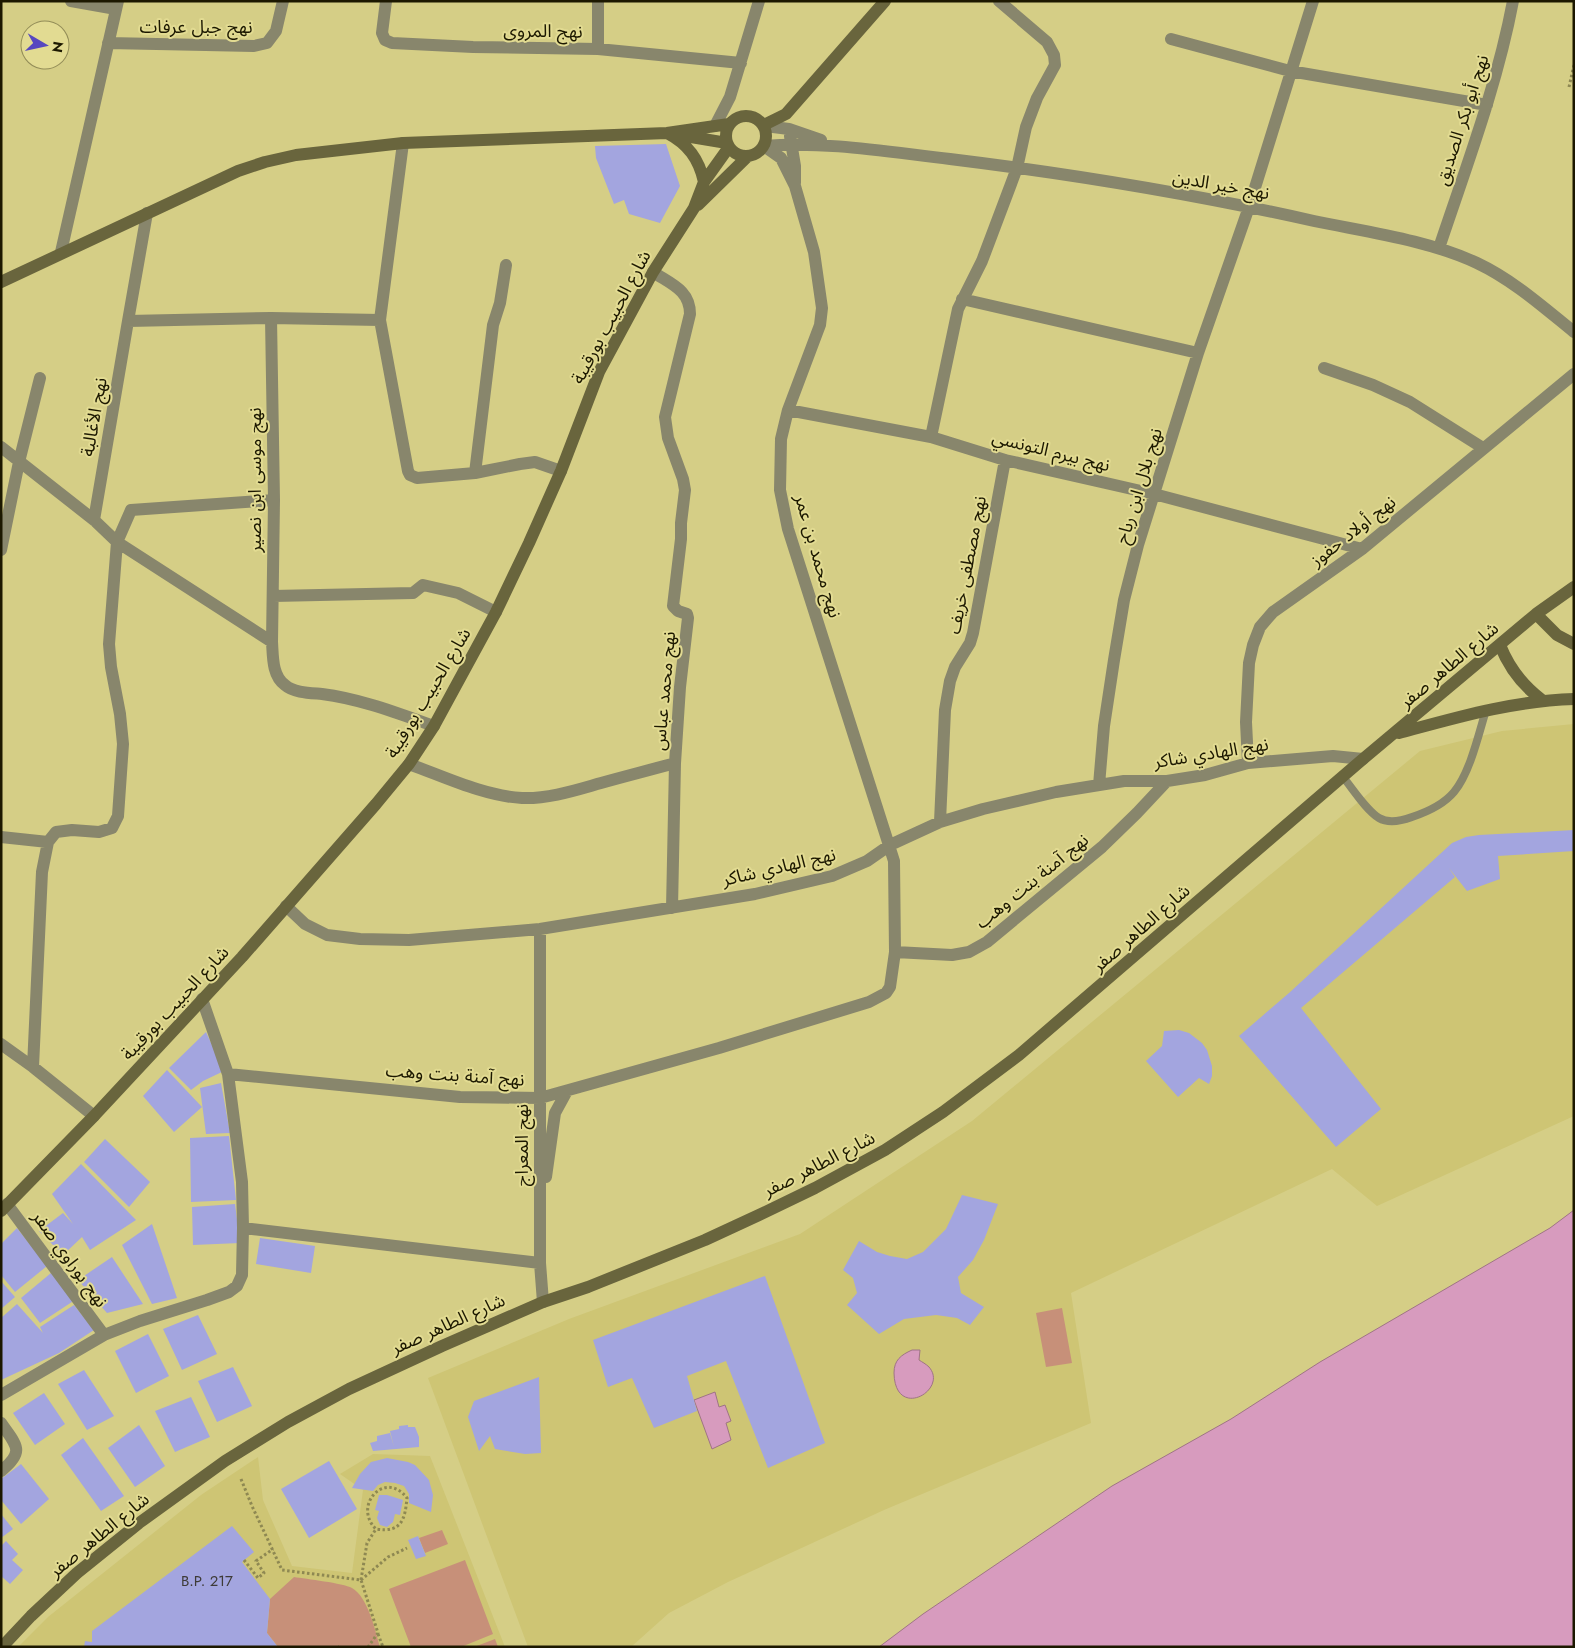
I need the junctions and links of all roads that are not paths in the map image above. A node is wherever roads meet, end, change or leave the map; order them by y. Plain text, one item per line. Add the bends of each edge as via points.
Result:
1 (71, 1) edge
2 (283, 1) edge
3 (386, 1) edge
4 (598, 1) edge
5 (759, 1) edge
6 (886, 1) edge
7 (998, 1) edge
8 (1313, 1) edge
9 (1513, 1) edge
10 (117, 5) edge
11 (1171, 39) dead end
12 (108, 43) junction
13 (598, 49) junction
14 (741, 63) junction
15 (1290, 71) junction
16 (1487, 105) junction
17 (786, 114) junction
18 (729, 124) junction
19 (715, 126) junction
20 (764, 126) junction
21 (788, 129) junction
22 (667, 133) junction
23 (403, 143) junction
24 (792, 143) junction
25 (728, 145) junction
26 (835, 145) junction
27 (764, 146) junction
28 (748, 156) junction
29 (1017, 168) junction
30 (704, 182) junction
31 (794, 186) junction
32 (1249, 206) junction
33 (694, 208) junction
34 (147, 213) junction
35 (1439, 248) junction
36 (61, 252) junction
37 (506, 265) dead end
38 (653, 272) junction
39 (1, 282) edge
40 (962, 299) junction
41 (270, 318) junction
42 (380, 320) junction
43 (128, 321) junction
44 (1574, 332) edge
45 (1198, 353) junction
46 (1324, 368) dead end
47 (1574, 374) edge
48 (40, 378) dead end
49 (788, 410) junction
50 (931, 437) junction
51 (1, 447) edge
52 (1483, 448) junction
53 (1005, 460) junction
54 (19, 462) junction
55 (561, 471) junction
56 (475, 473) junction
57 (1154, 494) junction
58 (274, 500) junction
59 (94, 520) junction
60 (117, 542) junction
61 (1362, 549) junction
62 (1, 550) edge
63 (1574, 587) edge
64 (273, 596) junction
65 (496, 612) junction
66 (1536, 614) junction
67 (272, 642) junction
68 (1574, 644) edge
69 (1500, 645) junction
70 (1574, 699) edge
71 (1542, 700) junction
72 (1486, 710) junction
73 (434, 726) junction
74 (1394, 735) junction
75 (1364, 759) junction
76 (675, 763) junction
77 (409, 764) junction
78 (1248, 764) junction
79 (1343, 777) junction
80 (1167, 781) junction
81 (1099, 785) junction
82 (940, 822) junction
83 (1, 837) edge
84 (48, 842) junction
85 (890, 845) junction
86 (286, 906) junction
87 (672, 908) junction
88 (540, 929) junction
89 (895, 952) junction
90 (890, 987) joint
91 (202, 999) junction
92 (1, 1044) edge
93 (33, 1067) junction
94 (228, 1074) junction
95 (567, 1091) junction
96 (540, 1098) junction
97 (94, 1116) junction
98 (4, 1208) edge
99 (540, 1225) junction
100 (243, 1228) junction
101 (540, 1263) junction
102 (543, 1302) junction
103 (104, 1335) junction
104 (1, 1395) edge
105 (1, 1423) edge
106 (1, 1471) edge
107 (2, 1647) edge

1 - 10 street
2 - 12 street, نهج جبل عرفات via 276,30 267,43 254,46
3 - 13 street, نهج المروى via 382,33 385,40 392,43
4 - 13 street
5 - 14 street
6 - 17 main road
7 - 29 street via 1047,42 1054,55 1055,65 1026,127
8 - 15 street, نهج بلال ابن رباح
9 - 16 street, نهج أبو بكر الصديق via 1506,41
10 - 12 street
11 - 15 street
12 - 36 street
13 - 14 street, نهج المروى
14 - 19 street via 730,97
15 - 16 street
15 - 32 street, نهج بلال ابن رباح
16 - 35 street, نهج أبو بكر الصديق
17 - 20 main road
17 - 21 street
18 - 19 main road
18 - 20 main road via 744,115 755,117
18 - 25 main road
19 - 22 main road
20 - 21 street, نهج خير الدين
20 - 27 main road via 767,134
21 - 24 street
21 - 26 street, نهج خير الدين
22 - 23 main road
22 - 25 main road
22 - 30 main road via 692,153
23 - 34 main road via 265,162
23 - 42 street
24 - 26 street, نهج خير الدين
24 - 27 street, نهج خير الدين
24 - 31 street
25 - 28 main road via 737,154
25 - 30 main road, شارع الحبيب بورقيبة
26 - 29 street, نهج خير الدين
27 - 28 main road
27 - 31 street, نهج محمد بن عمر via 781,158
28 - 33 main road, شارع الحبيب بورقيبة
29 - 32 street, نهج خير الدين
29 - 40 street via 982,261
30 - 33 main road, شارع الحبيب بورقيبة
31 - 49 street, نهج محمد بن عمر via 814,252 822,308 815,341
32 - 35 street, نهج خير الدين
32 - 45 street, نهج بلال ابن رباح
33 - 38 main road, شارع الحبيب بورقيبة
34 - 36 main road
34 - 43 street, نهج الأغالبة
35 - 44 street, نهج خير الدين via 1478,264 1524,291
36 - 39 main road
37 - 56 street via 493,325
38 - 55 main road, شارع الحبيب بورقيبة via 599,372
38 - 76 street, نهج محمد عباس via 684,293 690,306 665,417 684,490 682,539 673,606 688,618
40 - 45 street
40 - 50 street
41 - 42 street
41 - 43 street
41 - 58 street, نهج موسى ابن نصير
42 - 56 street via 410,474 416,478
43 - 59 street, نهج الأغالبة
45 - 57 street, نهج بلال ابن رباح
46 - 52 street via 1410,402
47 - 52 street, نهج أولاد حفوز
48 - 54 street
49 - 50 street, نهج بيرم التونسي
49 - 85 street, نهج محمد بن عمر via 781,439 780,490 788,529
50 - 53 street, نهج بيرم التونسي
51 - 54 street
52 - 61 street, نهج أولاد حفوز
53 - 57 street, نهج بيرم التونسي
53 - 82 street, نهج مصطفى خريف via 973,633 950,681 945,710
54 - 59 street
54 - 62 street
55 - 56 street via 535,462
55 - 65 main road, شارع الحبيب بورقيبة
57 - 61 street, نهج بيرم التونسي
57 - 81 street, نهج بلال ابن رباح via 1124,600
58 - 60 street via 131,510
58 - 64 street, نهج موسى ابن نصير
59 - 60 street
60 - 67 street
60 - 84 street via 109,644 122,744 118,816 112,828 99,832 56,832
61 - 78 street, نهج أولاد حفوز via 1273,612 1260,627 1249,663
63 - 66 main road, شارع الطاهر صفر
64 - 65 street via 413,593 423,585 458,593
64 - 67 street, نهج موسى ابن نصير
65 - 73 main road, شارع الحبيب بورقيبة
66 - 68 main road via 1557,635
66 - 69 main road, شارع الطاهر صفر
67 - 73 street, نهج موسى ابن نصير via 276,673 285,686 301,692 374,705
69 - 71 main road via 1517,676
69 - 74 main road, شارع الطاهر صفر
70 - 71 main road
71 - 72 main road
72 - 74 main road
72 - 79 lane via 1463,778 1454,792 1424,813 1394,822 1377,817
73 - 77 main road, شارع الحبيب بورقيبة
74 - 75 main road, شارع الطاهر صفر
75 - 78 street, نهج الهادي شاكر via 1333,756
75 - 79 main road, شارع الطاهر صفر
76 - 77 street via 574,791 522,798 467,785
76 - 87 street, نهج محمد عباس
77 - 86 main road, شارع الحبيب بورقيبة
78 - 80 street, نهج الهادي شاكر
79 - 102 main road, شارع الطاهر صفر via 1019,1056 910,1134 815,1188 705,1240
80 - 81 street, نهج الهادي شاكر
80 - 89 street, نهج آمنة بنت وهب via 1102,847 987,942 969,952 952,955
81 - 82 street, نهج الهادي شاكر via 1056,792
82 - 85 street, نهج الهادي شاكر
83 - 84 street
84 - 93 street via 42,872
85 - 87 street, نهج الهادي شاكر via 866,861 832,876 755,894
85 - 89 street, نهج محمد بن عمر via 894,861
86 - 88 street, نهج الهادي شاكر via 305,924 327,935 360,939 409,940
86 - 91 main road, شارع الحبيب بورقيبة
87 - 88 street, نهج الهادي شاكر
88 - 96 street, نهج المعراج
89 - 90 street, نهج محمد بن عمر
90 - 95 street, نهج آمنة بنت وهب via 886,993 869,1002
91 - 94 street
91 - 97 main road, شارع الحبيب بورقيبة
92 - 93 street
93 - 97 street
94 - 96 street, نهج آمنة بنت وهب via 460,1097
94 - 100 street via 242,1182
95 - 96 street, نهج آمنة بنت وهب
95 - 99 street via 556,1113
96 - 99 street, نهج المعراج
97 - 98 main road, شارع الحبيب بورقيبة
98 - 103 street, نهج بوراوي صفر
99 - 101 street, نهج المعراج
100 - 101 street
100 - 103 street via 242,1275 237,1286 229,1292
101 - 102 street, نهج المعراج
102 - 107 main road, شارع الطاهر صفر via 349,1389 225,1461 77,1573
103 - 104 street
105 - 106 street via 17,1449 12,1463

